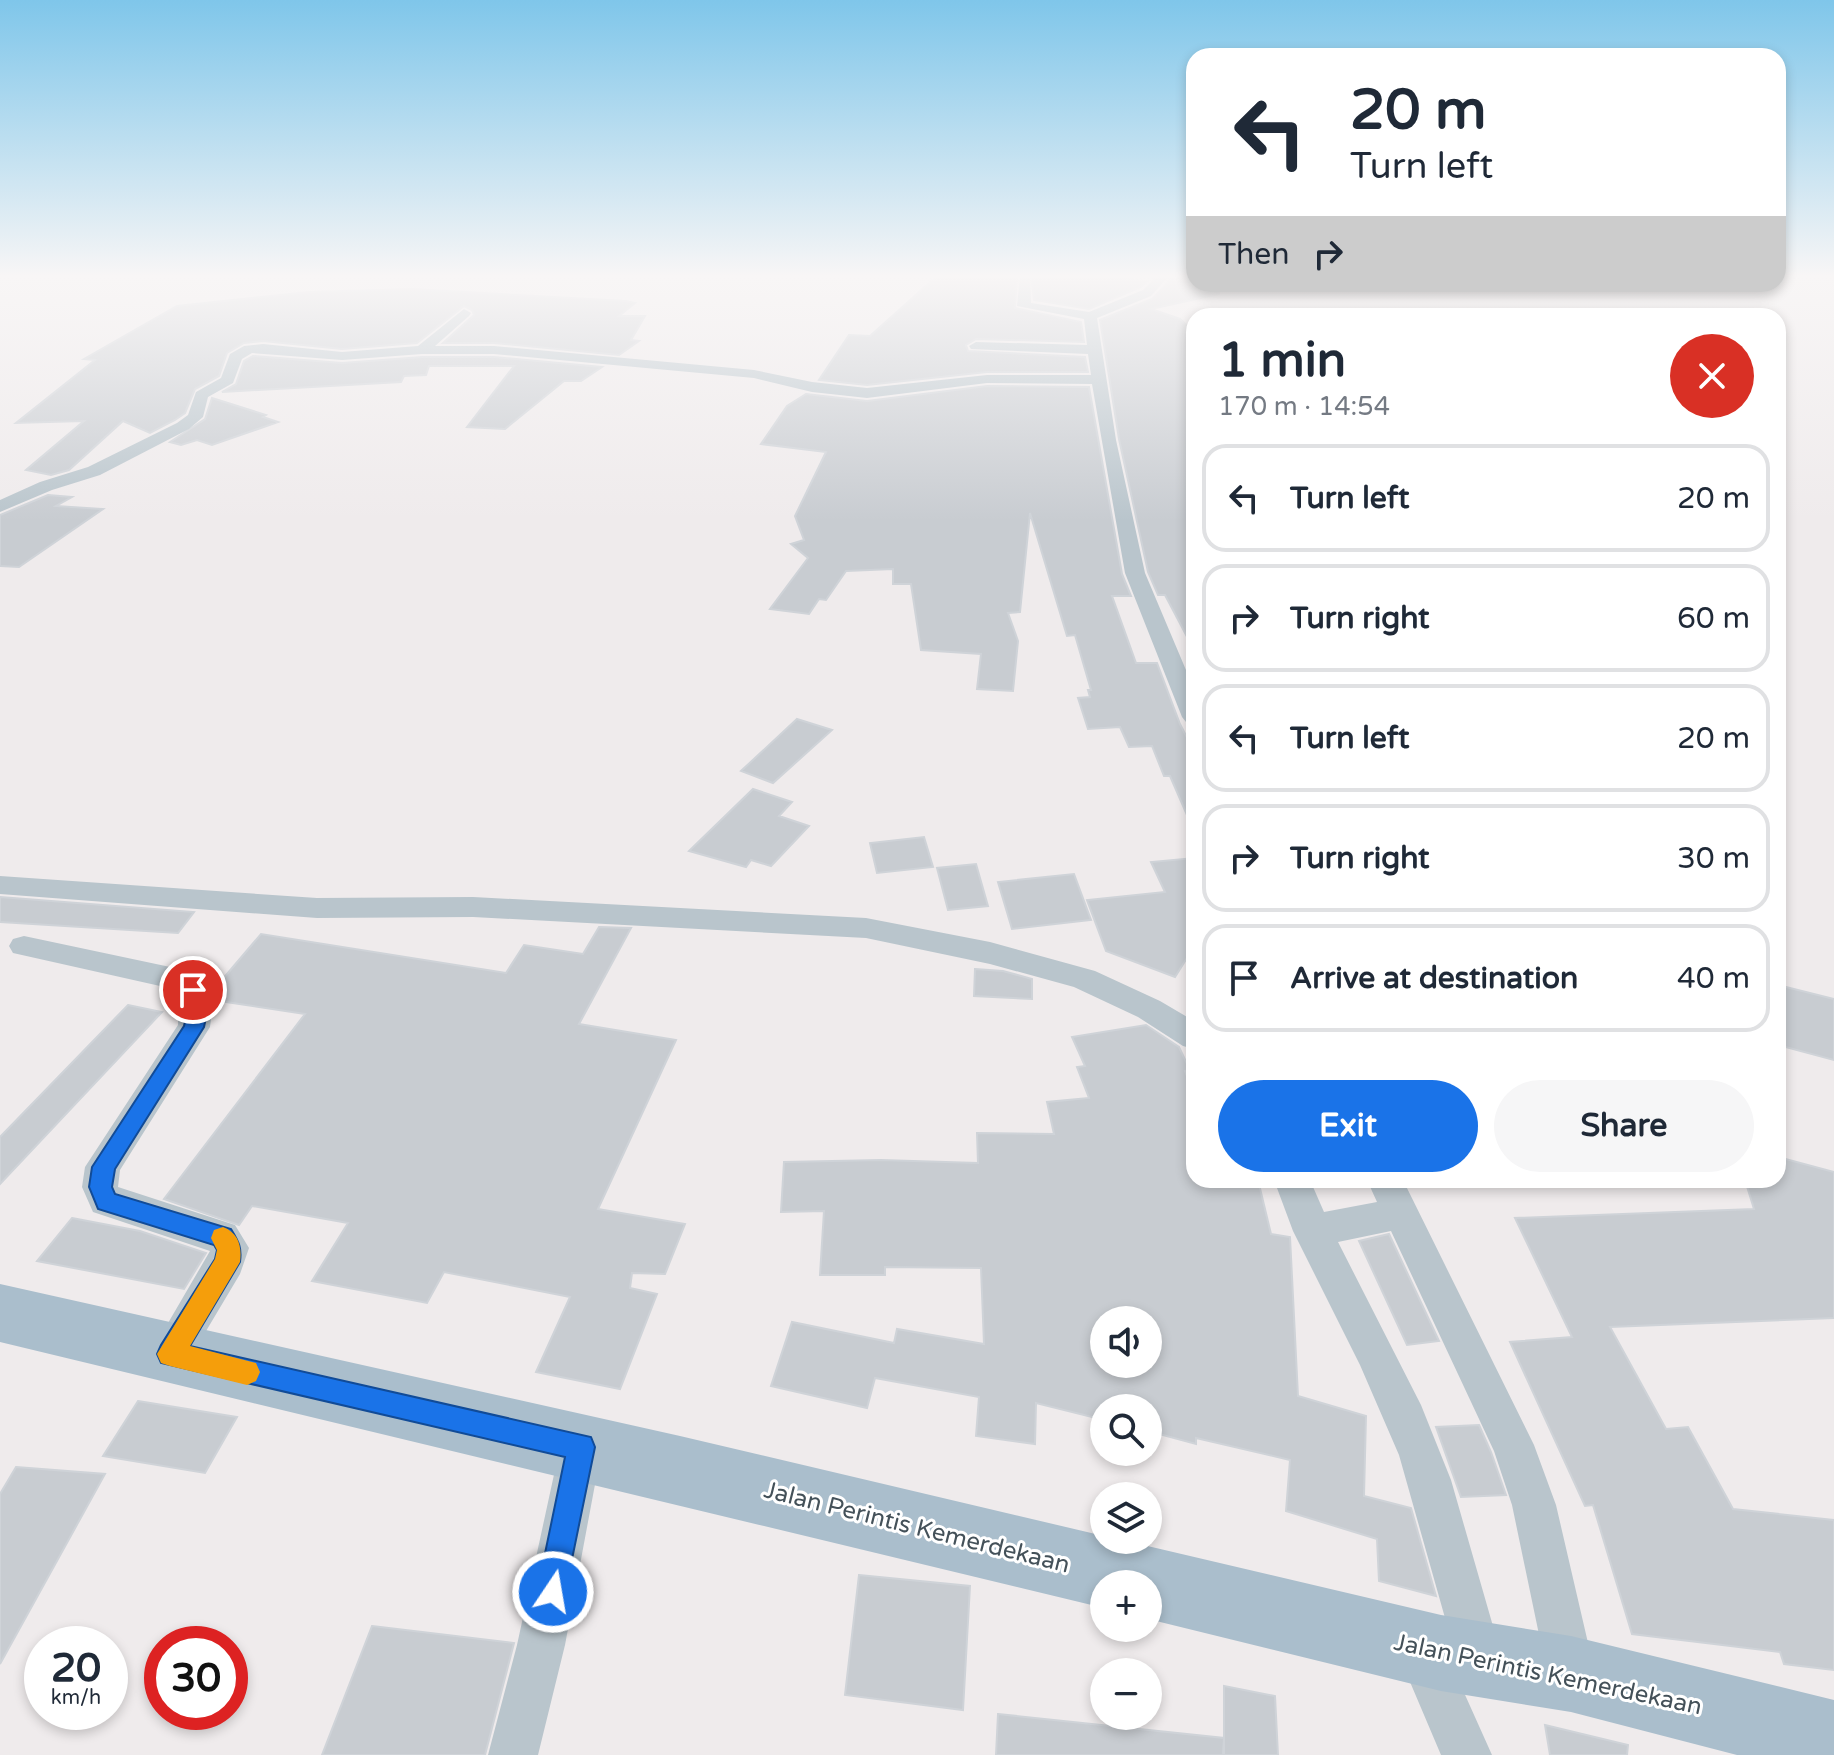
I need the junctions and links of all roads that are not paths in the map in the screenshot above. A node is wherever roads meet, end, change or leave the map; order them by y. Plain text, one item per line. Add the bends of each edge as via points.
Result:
1 (235, 358) edge
2 (581, 358) edge
3 (1096, 358) edge
4 (1099, 380) junction
5 (0, 507) edge
6 (1186, 697) edge
7 (0, 885) edge
8 (24, 946) dead end
9 (1186, 1032) edge
10 (1295, 1188) edge
11 (1393, 1196) edge
12 (1312, 1231) junction
13 (0, 1313) edge
14 (170, 1354) junction
15 (581, 1447) junction
16 (1449, 1652) junction
17 (1571, 1674) junction
18 (1834, 1740) edge
19 (513, 1755) edge
20 (1467, 1755) edge

1 - 5 street via 228,380 198,397 198,411 183,426 94,471
2 - 4 street via 754,374 867,393 987,379
3 - 4 street
4 - 6 street via 1135,573
7 - 9 street via 317,908 473,907 866,928 1084,979
8 - 14 street via 178,979 193,990 198,1008 194,1027 103,1167 100,1187 106,1201 222,1237 230,1248 227,1262
10 - 12 street
11 - 12 street
11 - 17 street via 1513,1445 1534,1505
12 - 16 street via 1384,1373 1438,1503
13 - 14 main road, Jalan Perintis Kemerdekaan
14 - 15 main road, Jalan Perintis Kemerdekaan
15 - 16 main road, Jalan Perintis Kemerdekaan
15 - 19 street
16 - 17 main road, Jalan Perintis Kemerdekaan
16 - 20 street
17 - 18 main road, Jalan Perintis Kemerdekaan

